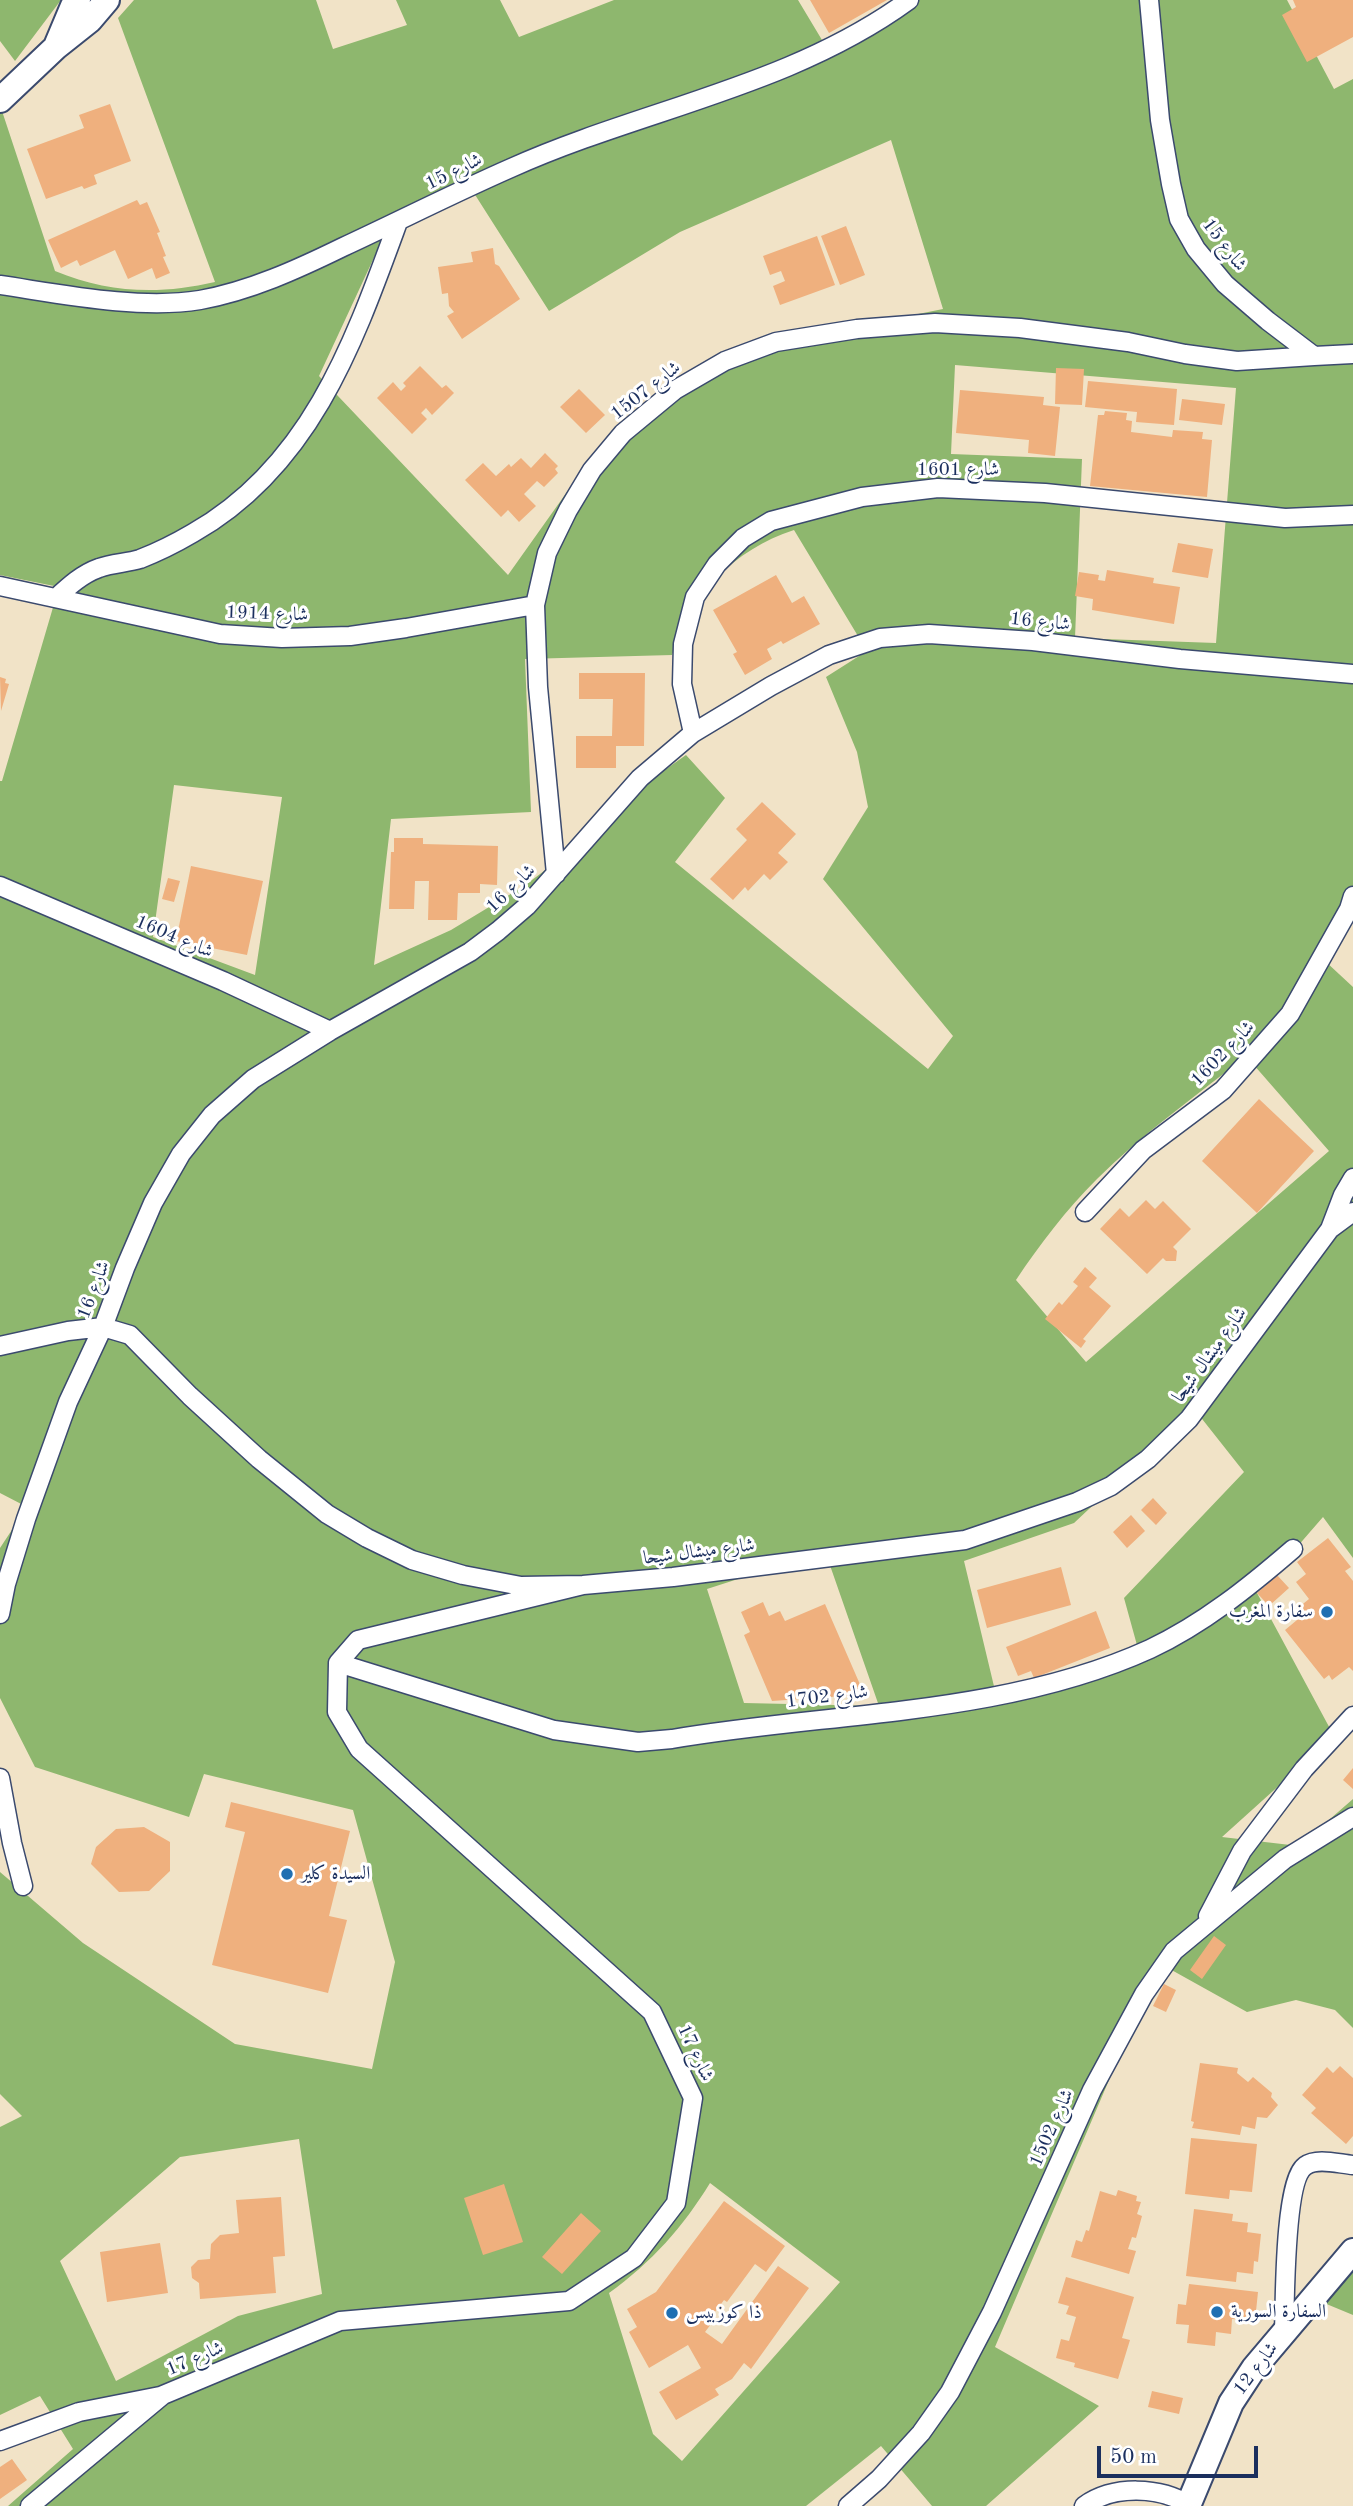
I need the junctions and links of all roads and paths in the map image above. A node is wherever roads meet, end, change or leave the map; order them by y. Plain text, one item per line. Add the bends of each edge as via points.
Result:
1 (78, 0) edge
2 (107, 0) edge
3 (909, 0) edge
4 (1149, 0) edge
5 (55, 47) junction
6 (0, 100) edge
7 (398, 222) junction
8 (0, 285) edge
9 (1353, 354) edge
10 (1314, 356) junction
11 (1353, 515) edge
12 (0, 586) edge
13 (56, 598) junction
14 (535, 605) junction
15 (1353, 674) edge
16 (692, 733) junction
17 (556, 874) junction
18 (0, 886) edge
19 (1353, 896) edge
20 (330, 1031) junction
21 (1353, 1178) edge
22 (1085, 1212) dead end
23 (1353, 1212) edge
24 (1331, 1229) junction
25 (103, 1327) junction
26 (0, 1346) edge
27 (1293, 1549) dead end
28 (583, 1585) junction
29 (0, 1614) edge
30 (338, 1663) junction
31 (1353, 1716) edge
32 (0, 1779) edge
33 (1353, 1817) edge
34 (23, 1886) dead end
35 (1204, 1924) junction
36 (1353, 2165) edge
37 (1353, 2251) edge
38 (1284, 2333) junction
39 (163, 2395) junction
40 (0, 2441) edge
41 (1189, 2505) edge
42 (30, 2506) edge
43 (848, 2506) edge
44 (1084, 2506) edge

1 - 5 main road
2 - 5 main road
3 - 7 street, شارع 15 via 845,41 767,76 512,167
4 - 10 street, شارع 15 via 1160,120 1179,219 1196,249 1226,284
5 - 6 main road
7 - 8 street, شارع 15 via 298,269 235,292 197,300 90,299
7 - 13 street via 372,295 320,407 256,487 221,517 175,544 99,568 77,579
9 - 10 street
10 - 14 street, شارع 1507 via 1237,361 1047,331 935,323 776,342 725,361 675,390 623,433 592,470 568,510 547,553
11 - 16 street, شارع 1601 via 1285,518 1045,493 938,488 862,497 771,521 743,538 717,564 695,597 683,644 682,684
12 - 13 street, شارع 1914
13 - 14 street, شارع 1914 via 220,634 282,638 350,636
14 - 17 street, شارع 1507
15 - 16 street, شارع 16 via 1033,641 929,634 880,638 829,655
16 - 17 street, شارع 16 via 640,778
17 - 20 street, شارع 16 via 527,906 470,952
18 - 20 street, شارع 1604
19 - 22 street, شارع 1602 via 1290,1014 1223,1090 1143,1150
20 - 25 street, شارع 16 via 253,1079 212,1115 181,1154 153,1203
21 - 24 street
23 - 24 street, شارع ميشال شيحا
24 - 28 street, شارع ميشال شيحا via 1189,1419 1148,1459 1077,1503 965,1540
25 - 26 street, شارع ميشال شيحا
25 - 28 street, شارع ميشال شيحا via 130,1335 259,1459 327,1514 367,1538 412,1560 463,1575 521,1586
25 - 29 street, شارع 16 via 63,1415 22,1532
27 - 30 street, شارع 1702 via 1202,1621 1149,1649 1079,1675 1016,1692 672,1739 638,1742 554,1730
28 - 30 street via 358,1640
30 - 39 street, شارع 17 via 337,1712 359,1749 652,2012 693,2098 676,2203 635,2258 569,2301 340,2321
31 - 35 street via 1304,1769 1242,1851
32 - 34 street
33 - 35 street, شارع 1502 via 1286,1859
35 - 43 street, شارع 1502 via 1174,1951 1144,1994 1092,2090 992,2312 950,2392 921,2433
36 - 38 street via 1319,2161 1300,2169 1288,2229
37 - 38 main road, شارع 12
38 - 41 main road, شارع 12 via 1231,2403
39 - 40 street via 79,2412
39 - 42 street, شارع 17
41 - 44 street via 1127,2490 1097,2497

